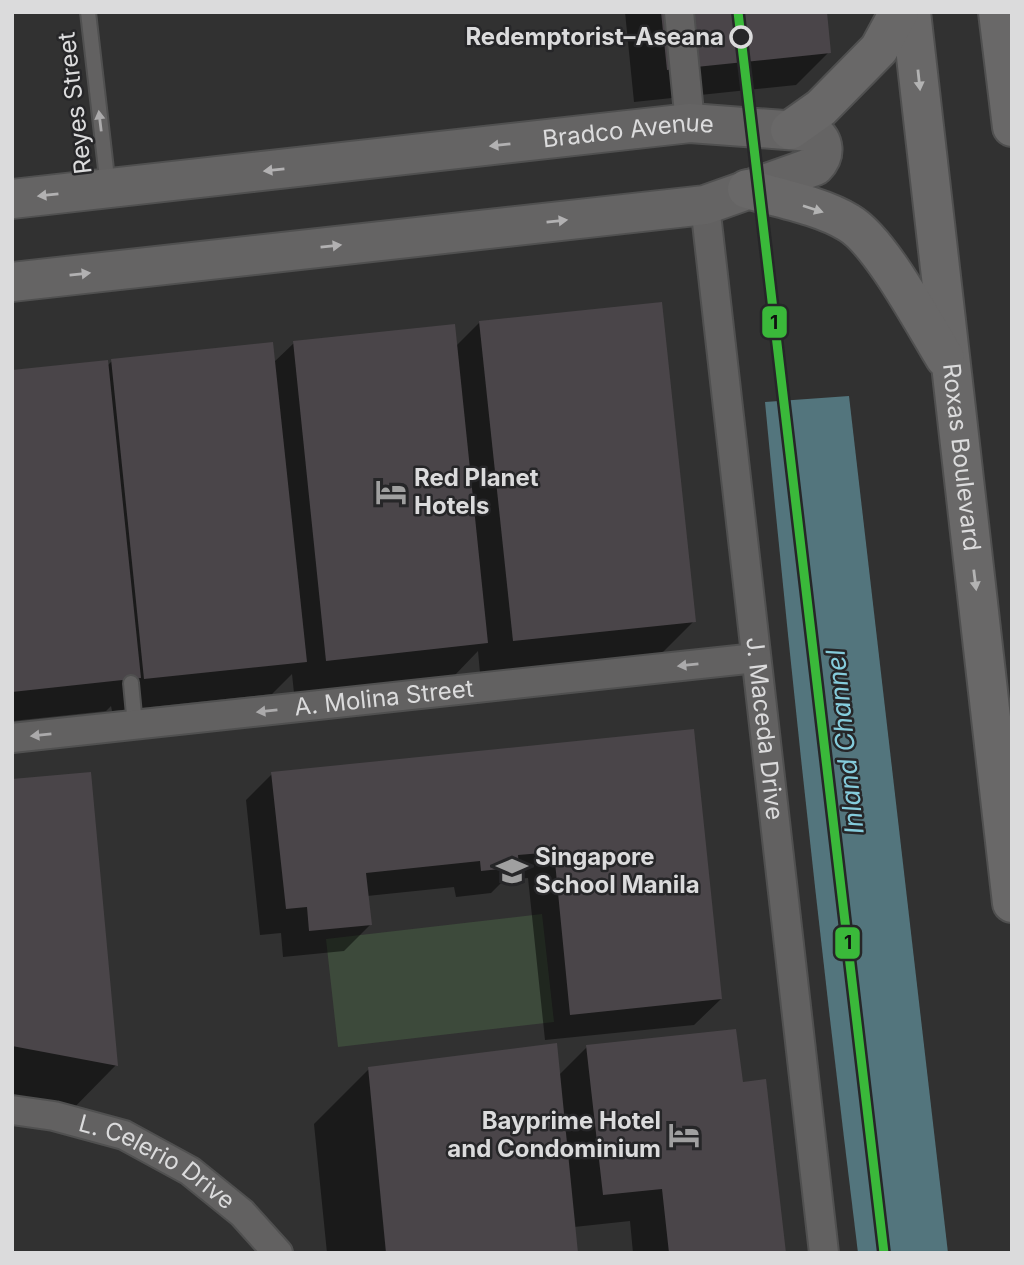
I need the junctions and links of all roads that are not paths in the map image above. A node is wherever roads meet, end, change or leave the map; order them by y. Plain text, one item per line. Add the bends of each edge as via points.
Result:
1 (88, 12) edge
2 (679, 12) edge
3 (899, 12) edge
4 (911, 12) edge
5 (998, 12) edge
6 (690, 123) junction
7 (1012, 128) edge
8 (790, 130) junction
9 (108, 188) junction
10 (747, 189) junction
11 (12, 199) edge
12 (705, 205) junction
13 (12, 282) edge
14 (950, 367) junction
15 (756, 658) junction
16 (131, 683) dead end
17 (135, 725) junction
18 (12, 738) edge
19 (1012, 903) edge
20 (12, 1110) edge
21 (278, 1253) edge
22 (824, 1253) edge

9 -> 1 lane, Reyes Street
2 - 6 street
3 - 8 highway via 879,49 821,108
4 -> 14 highway, Roxas Boulevard
5 - 7 highway
6 - 8 street, Bradco Avenue
6 -> 9 street, Bradco Avenue
8 - 10 street, Bradco Avenue via 812,132 820,138 823,152 819,163
9 -> 11 street, Bradco Avenue
10 - 12 street, Bradco Avenue
10 -> 14 highway via 850,223 876,248
13 -> 12 street, Bradco Avenue
12 - 15 street, J. Maceda Drive
14 -> 19 highway, Roxas Boulevard
15 -> 17 street, A. Molina Street
15 - 22 street, J. Maceda Drive
16 - 17 lane
17 -> 18 street, A. Molina Street
20 - 21 street, L. Celerio Drive via 124,1135 190,1171 242,1213

